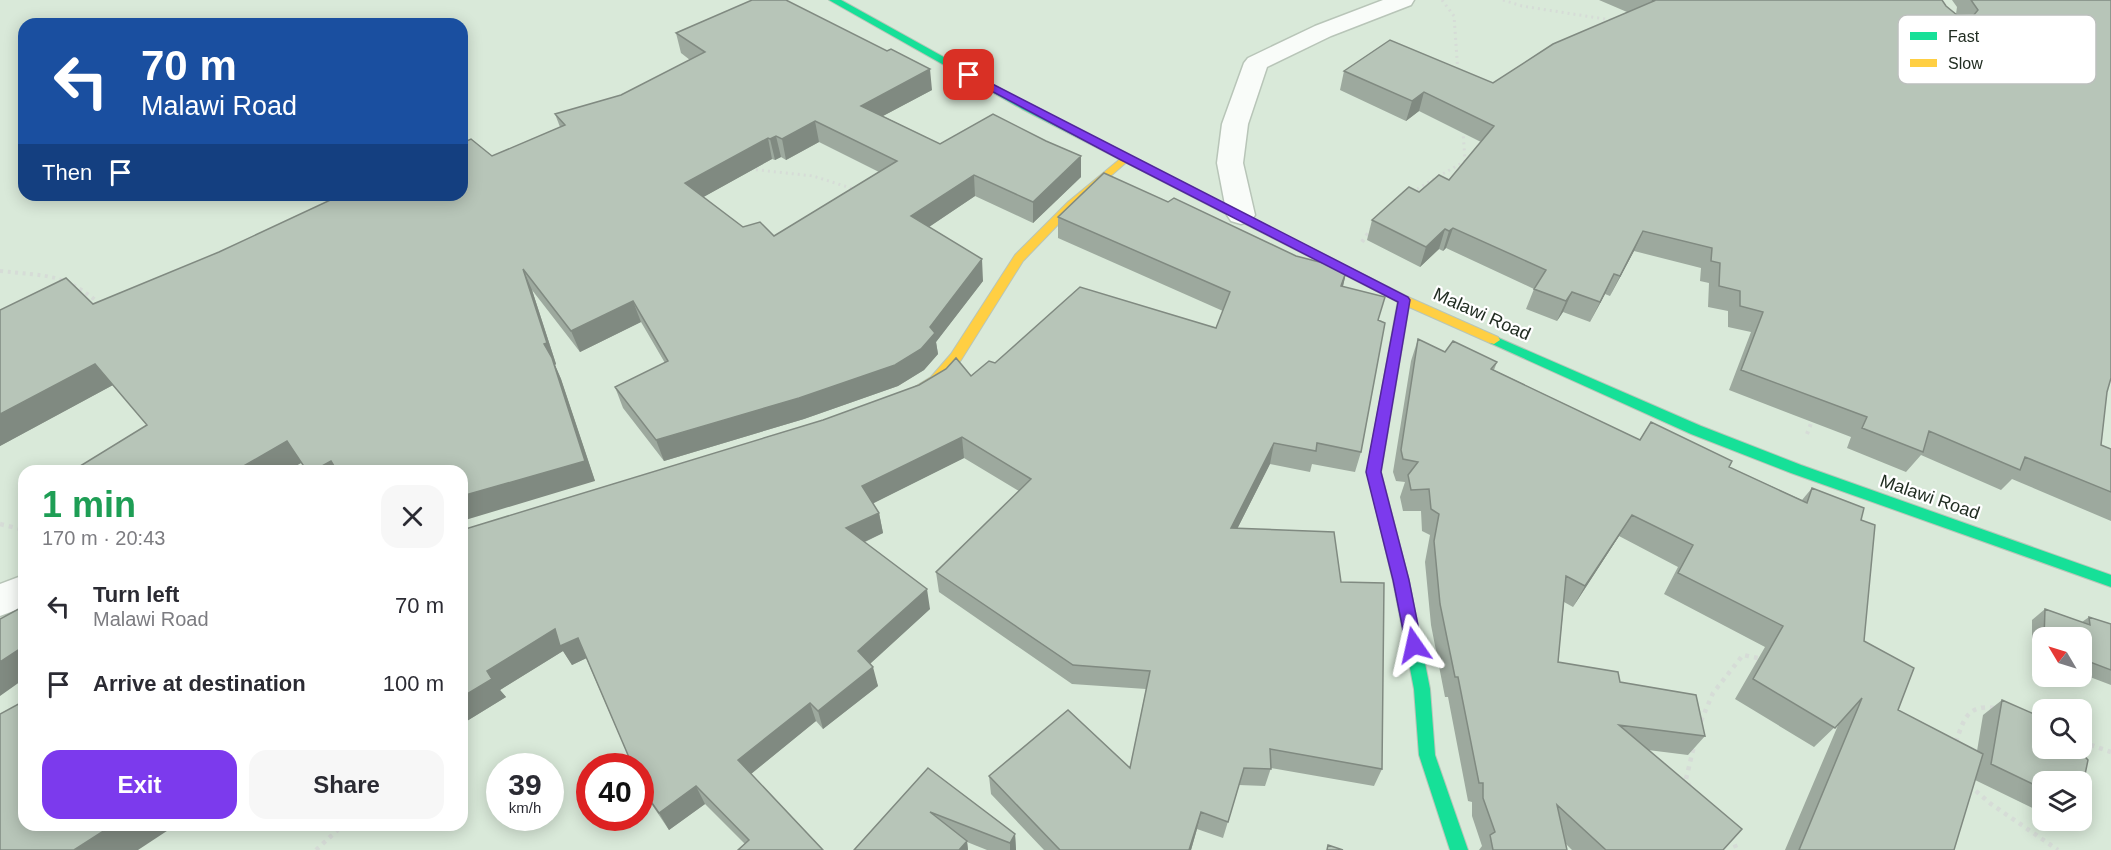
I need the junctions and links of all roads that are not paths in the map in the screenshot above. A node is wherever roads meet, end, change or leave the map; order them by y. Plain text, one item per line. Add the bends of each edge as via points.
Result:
1 (834, 0) edge
2 (1403, 0) edge
3 (1125, 158) junction
4 (1241, 215) junction
5 (1404, 300) junction
6 (900, 400) edge
7 (2111, 581) edge
8 (18, 593) edge
9 (0, 600) edge
10 (1459, 850) edge

1 - 3 main road, Malawi Road
2 - 4 street via 1323,31 1256,63 1235,124 1230,163
3 - 4 main road, Malawi Road
3 - 6 main road via 1019,258 956,357 936,380
4 - 5 main road, Malawi Road
5 - 7 main road, Malawi Road via 1696,430
5 - 10 main road via 1374,472 1401,580 1422,689 1427,755
8 - 9 street

